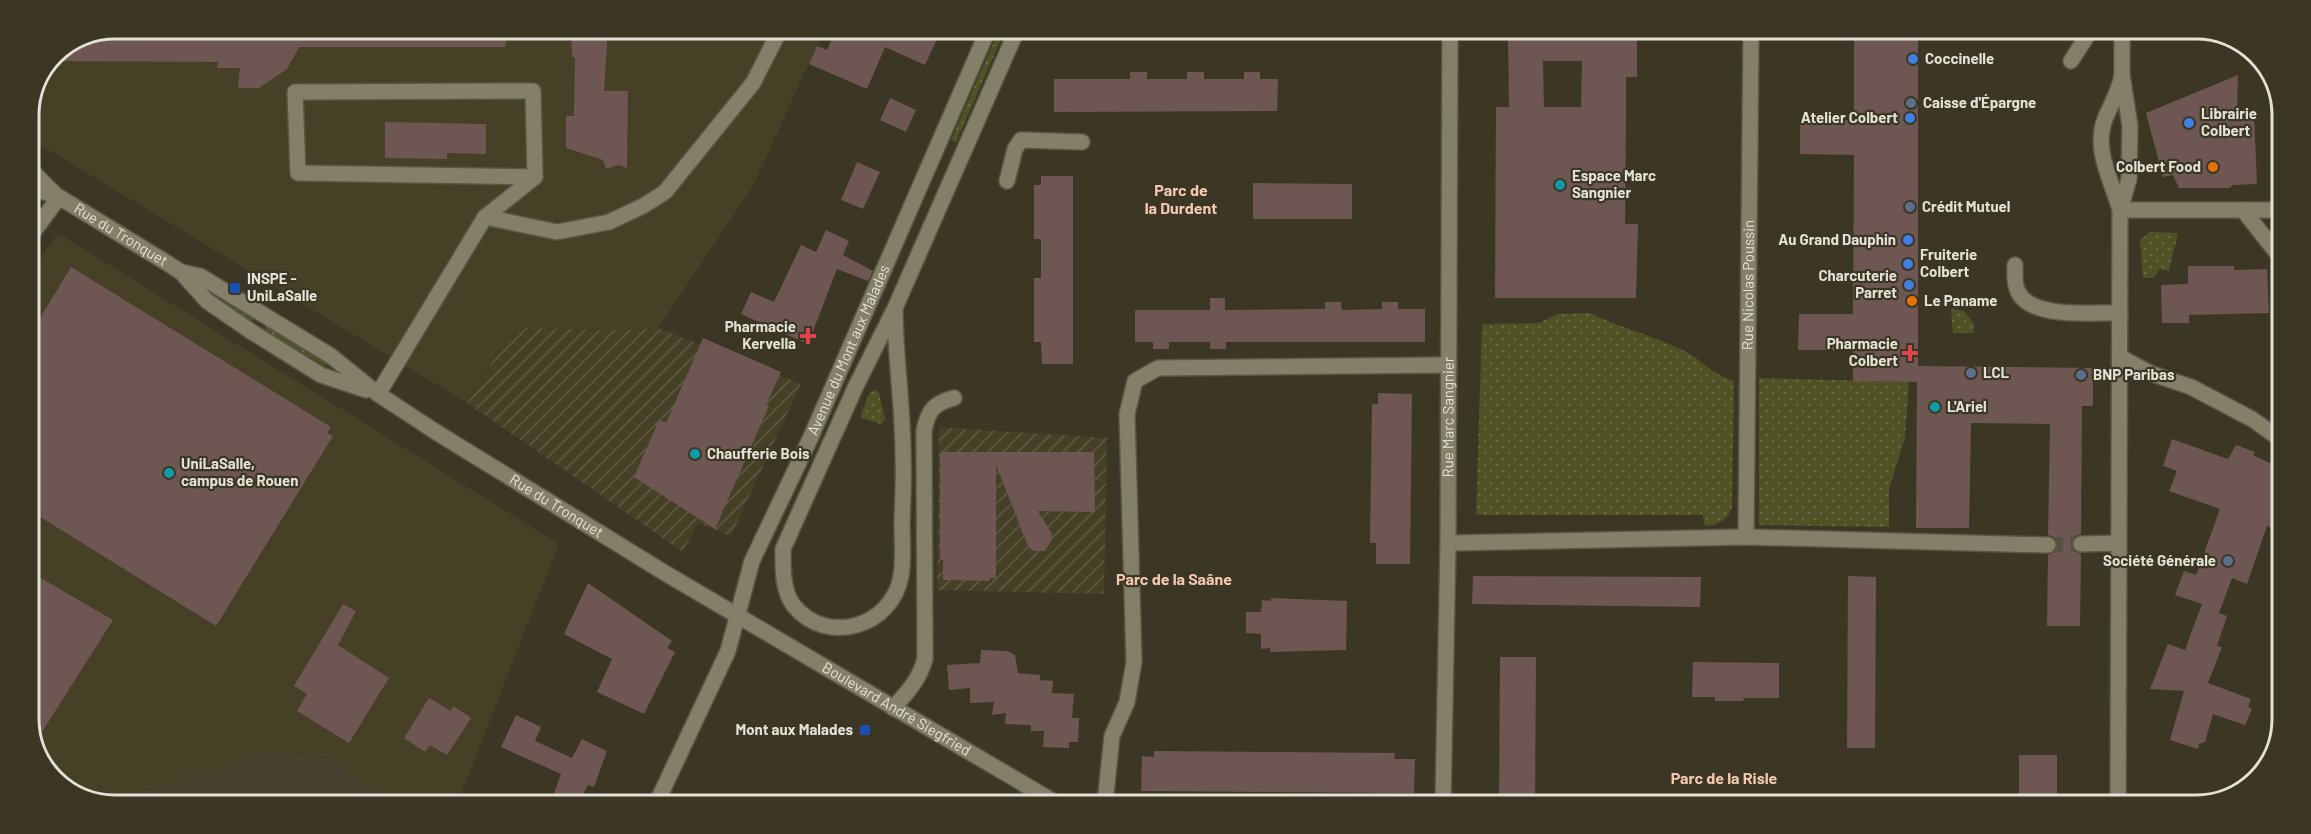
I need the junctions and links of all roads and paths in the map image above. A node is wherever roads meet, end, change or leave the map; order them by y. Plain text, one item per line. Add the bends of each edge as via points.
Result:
1 (775, 39) edge
2 (984, 39) edge
3 (1013, 39) edge
4 (1450, 39) edge
5 (1751, 39) edge
6 (2085, 39) edge
7 (2122, 39) edge
8 (2072, 61) dead end
9 (2122, 75) junction
10 (1082, 142) dead end
11 (535, 177) junction
12 (39, 178) edge
13 (1007, 181) dead end
14 (39, 190) edge
15 (59, 197) junction
16 (2120, 210) junction
17 (2242, 210) junction
18 (2272, 210) edge
19 (485, 217) junction
20 (39, 224) edge
21 (2272, 247) edge
22 (2015, 265) dead end
23 (181, 272) junction
24 (895, 308) junction
25 (2120, 313) junction
26 (2120, 357) junction
27 (1449, 365) junction
28 (378, 394) junction
29 (954, 398) dead end
30 (2272, 433) edge
31 (1746, 537) junction
32 (1448, 543) junction
33 (2119, 543) junction
34 (2081, 544) tunnel mouth
35 (2048, 545) tunnel mouth
36 (737, 614) junction
37 (893, 708) junction
38 (660, 795) edge
39 (1042, 795) edge
40 (1106, 795) edge
41 (1443, 795) edge
42 (2118, 795) edge

1 - 19 street via 745,92 664,192 643,206 609,222 557,232
2 - 36 street, Avenue du Mont aux Malades via 810,439 752,561
3 - 24 street
4 - 27 street, Rue Marc Sangnier
5 - 31 street, Rue Nicolas Poussin
6 - 8 street
7 - 9 street
9 - 16 street via 2130,126 2129,179
9 - 16 street via 2105,119 2102,140 2104,164
10 - 13 street via 1022,140 1015,149
11 - 11 street via 532,91 295,92 298,173
11 - 19 street
12 - 15 street, Rue du Tronquet
14 - 15 street, Rue du Tronquet
15 - 20 street
15 - 23 street, Rue du Tronquet
16 - 17 street
16 - 25 street
17 - 18 street
17 - 21 street
19 - 28 street
22 - 25 street via 2017,289 2025,302 2040,310
23 - 28 street, Rue du Tronquet via 200,276 331,357
23 - 28 street, Rue du Tronquet via 207,301 262,339 321,375
24 - 24 street via 903,453 901,577 890,603 870,622 843,629 816,624 793,605 783,577 783,549
25 - 26 street
26 - 30 street via 2150,373 2191,387
26 - 33 street
27 - 32 street, Rue Marc Sangnier
27 - 40 street via 1158,368 1135,381 1127,414 1134,662 1127,702 1112,736
28 - 36 street, Rue du Tronquet
29 - 37 street via 937,402 928,413 924,431 925,659 921,675
31 - 32 street
31 - 35 street
32 - 41 street, Rue Marc Sangnier
33 - 34 street
33 - 42 street
36 - 37 street, Boulevard André Siegfried
36 - 38 street, Avenue du Mont aux Malades via 717,675
37 - 39 street, Boulevard André Siegfried

